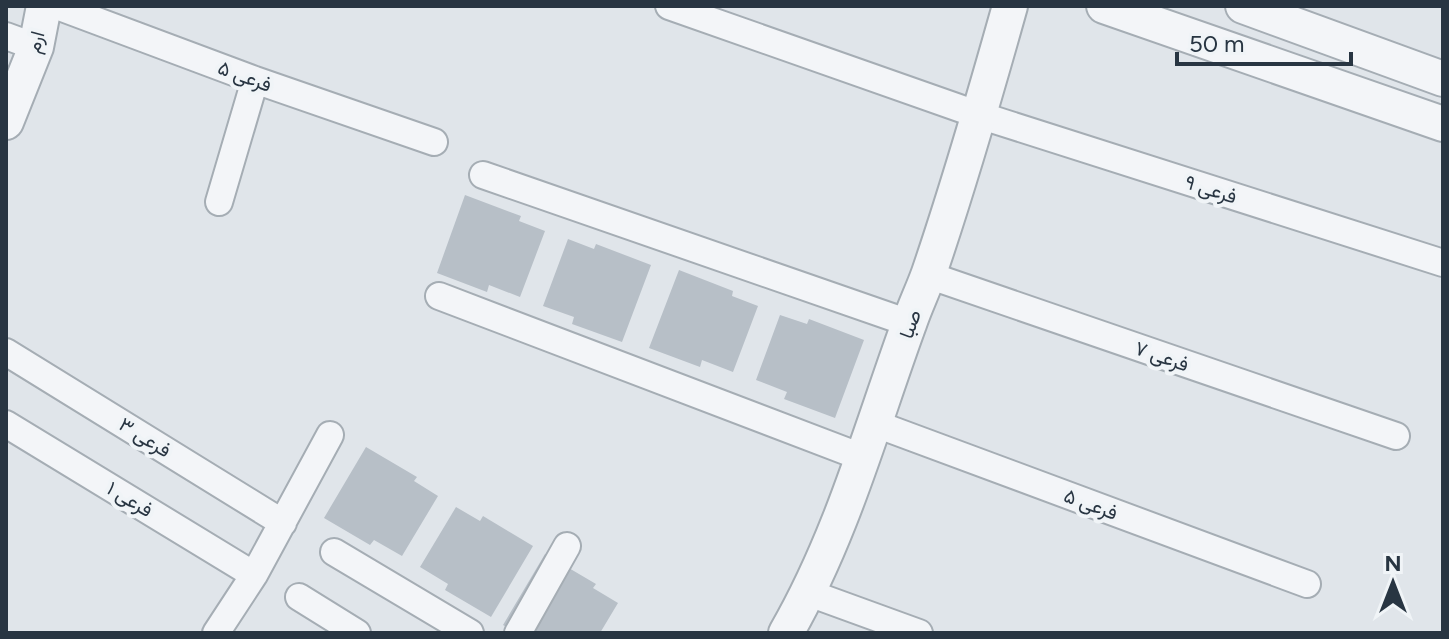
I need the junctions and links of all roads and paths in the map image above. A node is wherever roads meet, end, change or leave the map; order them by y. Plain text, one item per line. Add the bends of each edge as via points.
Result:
1 (44, 6) edge
2 (57, 6) edge
3 (669, 6) edge
4 (1010, 6) edge
5 (1104, 6) edge
6 (1243, 6) edge
7 (21, 41) edge
8 (1443, 79) edge
9 (255, 80) junction
10 (979, 115) junction
11 (6, 122) edge
12 (1443, 124) edge
13 (434, 142) dead end
14 (483, 175) dead end
15 (219, 202) dead end
16 (1443, 263) edge
17 (928, 275) junction
18 (439, 296) dead end
19 (909, 323) junction
20 (6, 352) edge
21 (6, 424) edge
22 (876, 424) junction
23 (330, 435) dead end
24 (1396, 436) dead end
25 (864, 458) junction
26 (283, 523) junction
27 (567, 546) dead end
28 (334, 552) dead end
29 (254, 575) junction
30 (1307, 584) dead end
31 (809, 593) junction
32 (299, 597) dead end
33 (216, 633) edge
34 (357, 633) edge
35 (470, 633) edge
36 (518, 633) edge
37 (786, 633) edge
38 (919, 633) edge

1 - 7 street, ارم
2 - 9 street, فرعی ۵
3 - 10 street, فرعی ۹
4 - 10 street, صبا
5 - 12 street
6 - 8 street
7 - 11 street, ارم
9 - 13 street, فرعی ۵
9 - 15 street
10 - 16 street, فرعی ۹
10 - 17 street, صبا
14 - 19 street
17 - 19 street, صبا
17 - 24 street, فرعی ۷
18 - 25 street
19 - 22 street, صبا
20 - 26 street, فرعی ۳
21 - 29 street, فرعی ۱
22 - 25 street, صبا
22 - 30 street, فرعی ۵
23 - 26 street
25 - 31 street, صبا
26 - 29 street
27 - 36 street
28 - 35 street
29 - 33 street
31 - 37 street, صبا
31 - 38 street
32 - 34 street

